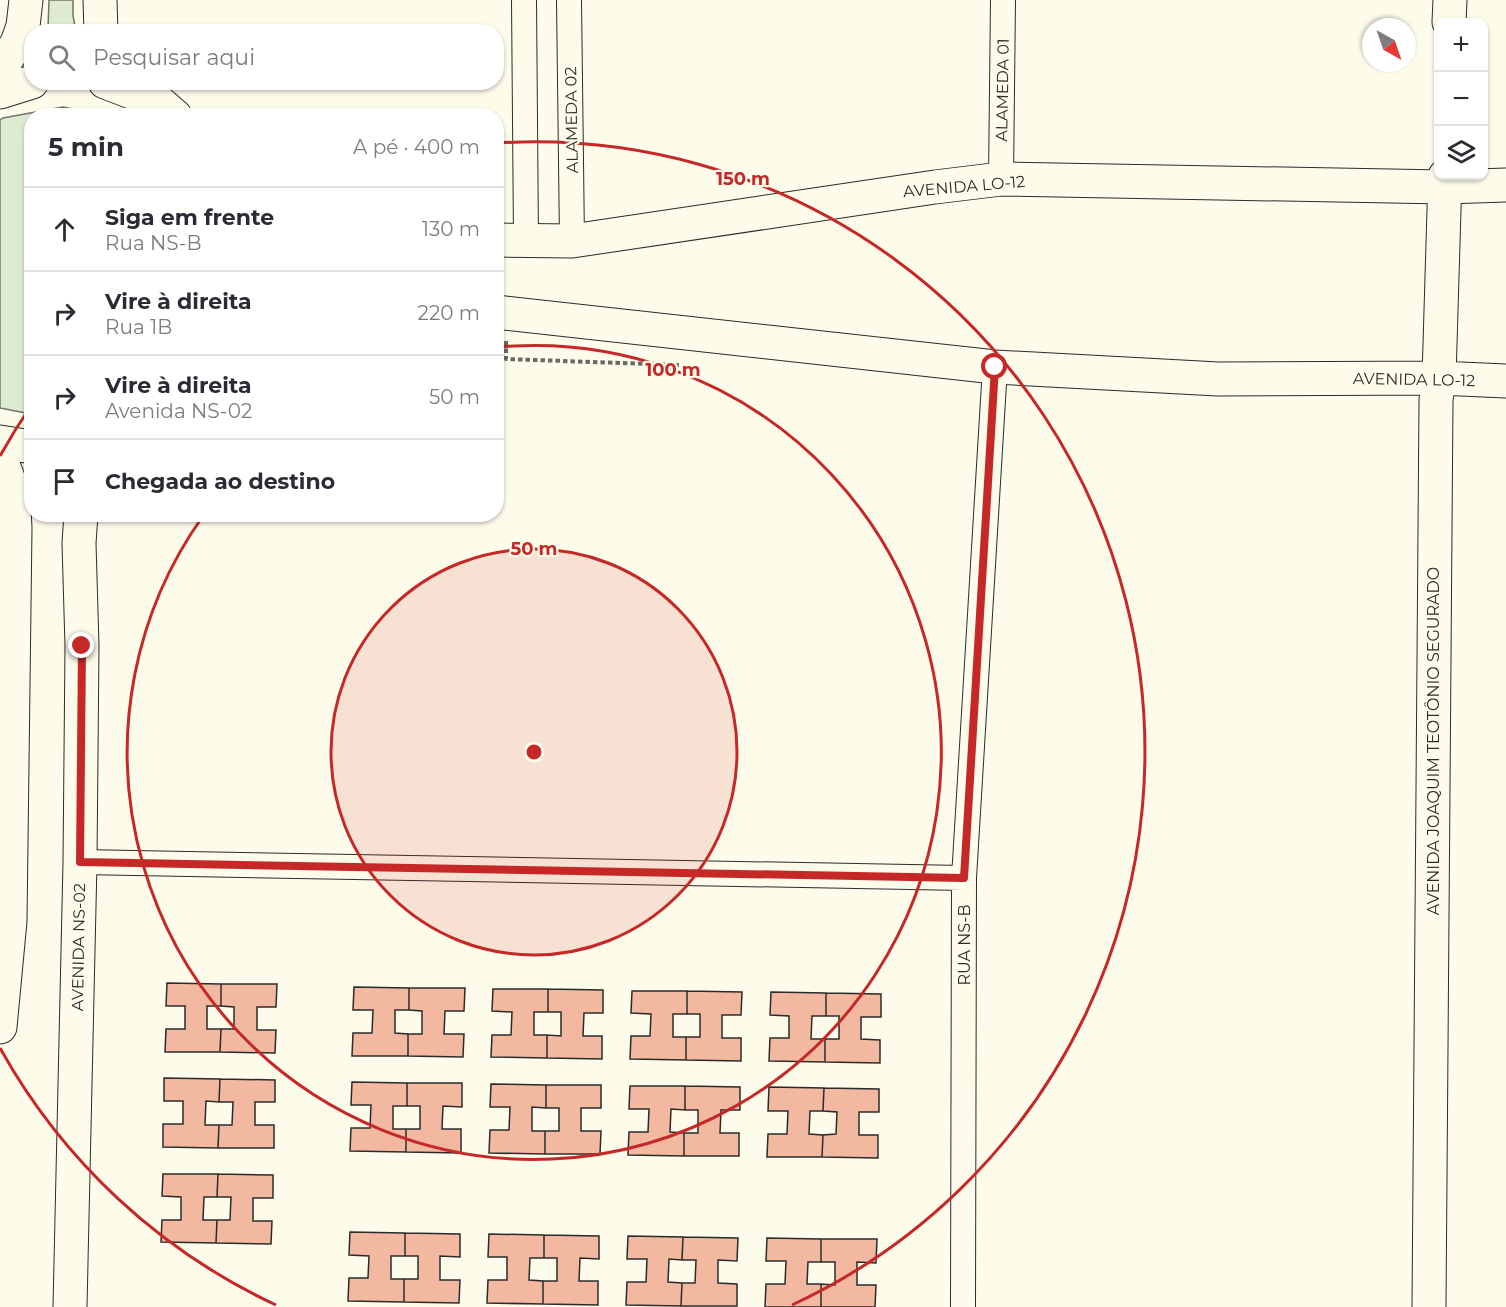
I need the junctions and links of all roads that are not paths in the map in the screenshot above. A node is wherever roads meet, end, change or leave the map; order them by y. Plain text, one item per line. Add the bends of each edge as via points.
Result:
1 (26, 0) edge
2 (100, 0) edge
3 (524, 0) edge
4 (569, 0) edge
5 (1003, 0) edge
6 (1450, 0) edge
7 (1449, 18) edge
8 (101, 24) edge
9 (0, 70) edge
10 (24, 84) edge
11 (126, 90) edge
12 (0, 92) edge
13 (166, 108) edge
14 (1001, 179) junction
15 (1445, 181) edge
16 (1506, 185) edge
17 (511, 240) edge
18 (572, 241) junction
19 (504, 313) edge
20 (995, 367) junction
21 (1438, 378) junction
22 (1506, 381) edge
23 (0, 442) edge
24 (24, 446) edge
25 (0, 457) edge
26 (80, 522) edge
27 (80, 862) junction
28 (964, 878) junction
29 (5, 921) edge
30 (0, 1027) edge
31 (70, 1307) edge
32 (963, 1307) edge
33 (1429, 1307) edge

1 - 9 street via 23,27
2 - 8 street
3 - 17 street
4 - 18 street, ALAMEDA 02
5 - 14 street, ALAMEDA 01
6 - 7 street
10 - 12 street
11 - 13 street
14 - 15 street, AVENIDA LO-12
14 - 18 street, AVENIDA LO-12
15 - 16 street, AVENIDA LO-12
15 - 21 street, AVENIDA JOAQUIM TEOTÔNIO SEGURADO
17 - 18 street, AVENIDA LO-12
19 - 20 street, AVENIDA LO-12
20 - 21 street, AVENIDA LO-12 via 1218,379
20 - 28 street, RUA NS-B
21 - 22 street, AVENIDA LO-12
21 - 33 street, AVENIDA JOAQUIM TEOTÔNIO SEGURADO
23 - 24 street
25 - 29 street via 13,491 15,528
26 - 27 street, AVENIDA NS-02
27 - 28 street
27 - 31 street, AVENIDA NS-02
28 - 32 street, RUA NS-B
29 - 30 street

